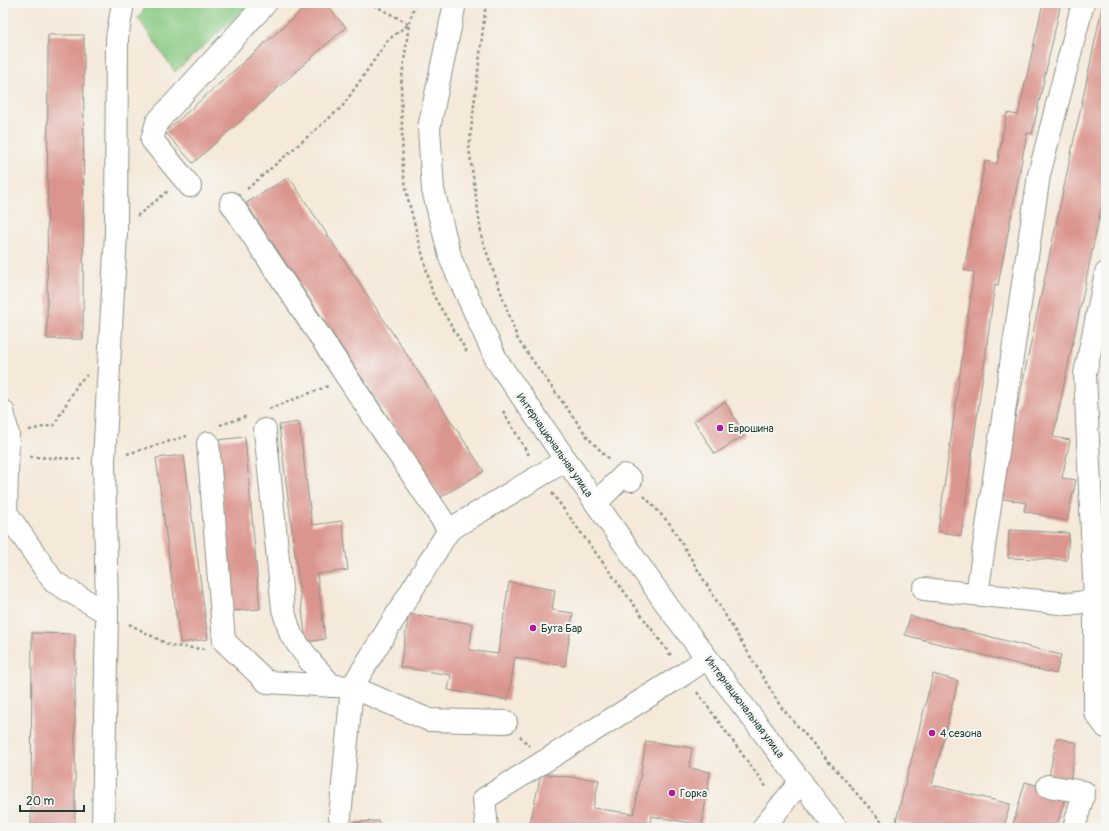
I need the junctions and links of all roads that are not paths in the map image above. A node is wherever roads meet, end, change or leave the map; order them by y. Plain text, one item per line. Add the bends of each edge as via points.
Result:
1 (123, 3) edge
2 (266, 3) edge
3 (455, 3) edge
4 (1083, 3) edge
5 (187, 182) road end
6 (231, 203) road end
7 (1106, 273) edge
8 (3, 411) edge
9 (260, 419) road end
10 (205, 435) road end
11 (566, 460) junction
12 (628, 478) road end
13 (596, 503) junction
14 (449, 530) junction
15 (924, 589) dead end
16 (977, 594) junction
17 (1095, 600) junction
18 (107, 613) junction
19 (707, 658) junction
20 (342, 686) junction
21 (506, 722) road end
22 (1106, 727) edge
23 (801, 781) junction
24 (1048, 786) dead end
25 (340, 817) dead end
26 (103, 828) edge
27 (487, 828) edge
28 (763, 828) edge
29 (836, 828) edge
30 (1074, 828) edge

1 - 18 main road via 117,38 116,233 104,460
2 - 5 main road via 156,122 152,140
3 - 11 main road, Интернациональная улица via 429,128 433,190 451,260 497,361
4 - 16 main road via 1039,175
6 - 14 main road
7 - 17 main road via 1085,374
8 - 18 main road via 8,435 6,512 54,582
9 - 20 main road via 283,609 291,635 310,661
10 - 20 main road via 224,641 267,682
11 - 13 main road, Интернациональная улица
11 - 14 main road
12 - 13 main road
13 - 19 main road, Интернациональная улица
14 - 20 main road
15 - 16 main road
16 - 17 main road via 1070,604
17 - 22 main road via 1095,712
18 - 26 main road
19 - 23 main road, Интернациональная улица
19 - 27 main road via 484,799
20 - 21 main road via 429,720
20 - 25 main road
23 - 28 main road
23 - 29 main road, Интернациональная улица
24 - 30 main road via 1084,792

